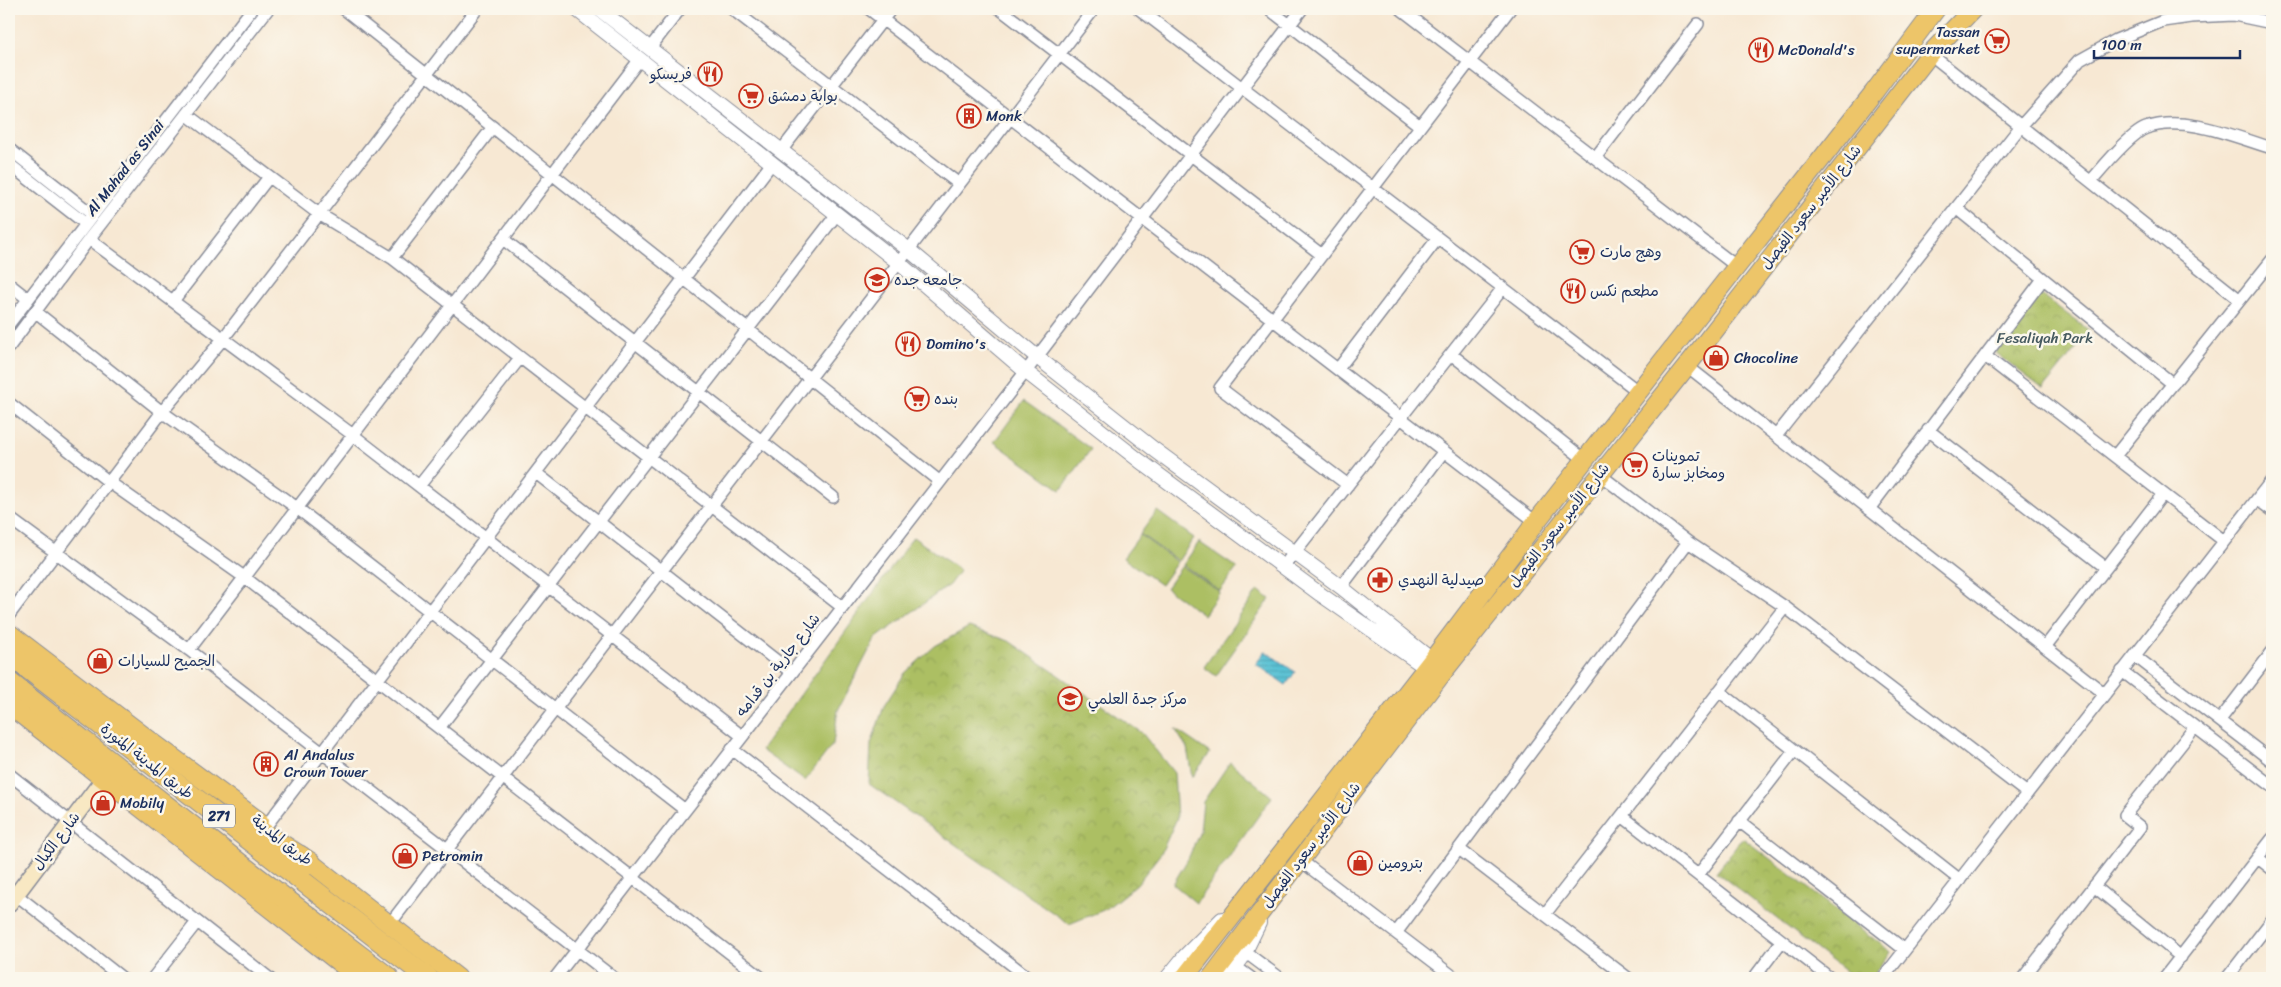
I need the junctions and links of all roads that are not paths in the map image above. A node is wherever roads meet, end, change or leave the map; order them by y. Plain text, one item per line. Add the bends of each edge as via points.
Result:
1 (252, 9) edge
2 (268, 9) edge
3 (344, 9) edge
4 (477, 9) edge
5 (576, 9) edge
6 (600, 9) edge
7 (680, 9) edge
8 (732, 9) edge
9 (869, 9) edge
10 (891, 9) edge
11 (1000, 9) edge
12 (1094, 9) edge
13 (1139, 9) edge
14 (1269, 9) edge
15 (1302, 9) edge
16 (1401, 9) edge
17 (1510, 9) edge
18 (1964, 9) edge
19 (1973, 9) edge
20 (1988, 9) edge
21 (1936, 10) edge
22 (882, 19) junction
23 (2272, 23) edge
24 (1698, 24) dead end
25 (1290, 25) junction
26 (650, 48) junction
27 (1060, 54) junction
28 (1930, 54) junction
29 (640, 59) junction
30 (1469, 62) junction
31 (426, 74) junction
32 (832, 86) junction
33 (1242, 88) junction
34 (186, 114) junction
35 (1010, 118) junction
36 (1420, 126) junction
37 (2021, 126) junction
38 (492, 127) junction
39 (2272, 148) edge
40 (9, 149) edge
41 (782, 150) junction
42 (1190, 154) junction
43 (1595, 158) junction
44 (772, 163) junction
45 (9, 164) edge
46 (552, 174) junction
47 (269, 177) junction
48 (2091, 182) junction
49 (959, 184) junction
50 (1373, 188) junction
51 (1956, 208) junction
52 (319, 214) junction
53 (837, 214) junction
54 (1141, 218) junction
55 (89, 220) junction
56 (503, 238) junction
57 (1438, 238) junction
58 (89, 239) junction
59 (909, 250) junction
60 (1322, 255) junction
61 (392, 258) junction
62 (2272, 260) edge
63 (899, 263) junction
64 (1736, 266) junction
65 (684, 278) junction
66 (2043, 279) junction
67 (9, 284) edge
68 (1503, 288) junction
69 (28, 299) junction
70 (2240, 300) junction
71 (173, 301) junction
72 (452, 305) junction
73 (36, 312) junction
74 (1273, 319) junction
75 (9, 324) edge
76 (748, 329) junction
77 (222, 340) junction
78 (635, 342) junction
79 (9, 347) edge
80 (1451, 354) junction
81 (1985, 356) junction
82 (1037, 357) junction
83 (520, 358) junction
84 (1687, 366) junction
85 (1338, 369) junction
86 (1025, 371) junction
87 (810, 378) junction
88 (2173, 384) junction
89 (699, 392) junction
90 (1639, 392) junction
91 (9, 403) edge
92 (585, 408) junction
93 (162, 412) junction
94 (1401, 417) junction
95 (1928, 430) junction
96 (353, 435) junction
97 (1776, 436) junction
98 (762, 441) junction
99 (1444, 451) junction
100 (2115, 456) junction
101 (649, 457) junction
102 (1585, 460) junction
103 (536, 473) junction
104 (1599, 474) junction
105 (2272, 480) edge
106 (939, 481) junction
107 (109, 482) junction
108 (1199, 483) junction
109 (1348, 485) junction
110 (419, 486) junction
111 (2163, 494) junction
112 (833, 497) dead end
113 (1190, 498) junction
114 (2257, 499) junction
115 (712, 506) junction
116 (297, 508) junction
117 (1868, 509) junction
118 (2272, 510) edge
119 (9, 518) edge
120 (599, 522) junction
121 (1536, 522) junction
122 (486, 538) junction
123 (2224, 541) junction
124 (1688, 542) junction
125 (1293, 553) junction
126 (56, 554) junction
127 (1283, 567) junction
128 (2105, 567) junction
129 (662, 571) junction
130 (244, 577) junction
131 (549, 587) junction
132 (1341, 587) junction
133 (842, 607) junction
134 (1785, 607) junction
135 (430, 612) junction
136 (9, 615) edge
137 (9, 633) edge
138 (612, 636) junction
139 (9, 646) edge
140 (2045, 647) junction
141 (189, 650) junction
142 (2272, 652) edge
143 (9, 654) edge
144 (2135, 656) junction
145 (492, 660) junction
146 (1434, 666) junction
147 (2122, 671) junction
148 (791, 672) junction
149 (378, 680) junction
150 (9, 682) edge
151 (47, 683) junction
152 (9, 692) edge
153 (1719, 692) junction
154 (2105, 694) junction
155 (9, 706) edge
156 (556, 710) junction
157 (2220, 720) junction
158 (2195, 727) junction
159 (439, 728) junction
160 (742, 736) junction
161 (83, 739) junction
162 (732, 749) junction
163 (1794, 750) junction
164 (322, 753) junction
165 (140, 756) junction
166 (2272, 761) edge
167 (9, 774) edge
168 (104, 778) junction
169 (503, 778) junction
170 (2272, 786) edge
171 (2027, 793) junction
172 (685, 810) junction
173 (1622, 816) junction
174 (1740, 821) junction
175 (70, 823) junction
176 (266, 826) junction
177 (2272, 839) edge
178 (1459, 849) junction
179 (448, 850) junction
180 (2258, 858) junction
181 (1300, 860) junction
182 (311, 863) junction
183 (2272, 869) edge
184 (253, 874) junction
185 (1698, 875) junction
186 (633, 878) junction
187 (1960, 880) junction
188 (2094, 886) junction
189 (1251, 890) junction
190 (11, 896) edge
191 (1271, 898) junction
192 (1545, 914) junction
193 (2272, 920) edge
194 (196, 922) junction
195 (389, 925) junction
196 (1396, 933) junction
197 (1782, 941) junction
198 (577, 950) junction
199 (1905, 950) junction
200 (1245, 952) junction
201 (2181, 957) junction
202 (1236, 967) junction
203 (122, 978) edge
204 (153, 978) edge
205 (268, 978) edge
206 (360, 978) edge
207 (373, 978) edge
208 (390, 978) edge
209 (428, 978) edge
210 (458, 978) edge
211 (555, 978) edge
212 (614, 978) edge
213 (762, 978) edge
214 (1029, 978) edge
215 (1168, 978) edge
216 (1184, 978) edge
217 (1210, 978) edge
218 (1227, 978) edge
219 (1251, 978) edge
220 (1280, 978) edge
221 (1455, 978) edge
222 (1628, 978) edge
223 (1754, 978) edge
224 (1830, 978) edge
225 (1883, 978) edge
226 (2023, 978) edge
227 (2164, 978) edge
228 (2227, 978) edge

1 - 55 street, Al Mahad as Sinai
2 - 34 street, Al Mahad as Sinai
3 - 31 street
4 - 31 street
5 - 29 street
6 - 26 street
7 - 26 street
8 - 32 street
9 - 22 street
10 - 22 street
11 - 27 street
12 - 27 street
13 - 33 street
14 - 25 street
15 - 25 street, شارع جارية بن قدامه
16 - 30 street
17 - 30 street
18 - 28 main road
19 - 28 main road, شارع الأمير سعود الفيصل
20 - 28 main road
21 - 64 main road, شارع الأمير سعود الفيصل
22 - 32 street
22 - 35 street
23 - 37 street via 2234,15 2191,17 2143,28 2080,60
24 - 43 street
25 - 33 street, شارع جارية بن قدامه
25 - 36 street
26 - 41 street
27 - 35 street
27 - 42 street
28 - 37 street
28 - 84 main road, شارع الأمير سعود الفيصل
29 - 44 street
29 - 46 street
30 - 36 street
30 - 43 street
31 - 38 street
31 - 52 street
32 - 41 street
32 - 49 street
33 - 42 street, شارع جارية بن قدامه
33 - 50 street
34 - 47 street
34 - 58 street, Al Mahad as Sinai
35 - 49 street
35 - 54 street
36 - 50 street
37 - 48 street
37 - 51 street
38 - 46 street
38 - 61 street
39 - 48 street via 2179,122 2144,128 2114,154
40 - 55 street
41 - 59 street
42 - 54 street, شارع جارية بن قدامه
42 - 60 street
43 - 64 street
44 - 53 street
44 - 65 street
45 - 55 street
46 - 56 street
46 - 65 street
47 - 52 street
47 - 71 street
48 - 70 street
49 - 59 street
50 - 57 street
50 - 60 street
51 - 66 street
51 - 97 street
52 - 61 street
52 - 77 street
53 - 63 street
53 - 76 street
54 - 74 street
54 - 82 street, شارع جارية بن قدامه
55 - 69 street, Al Mahad as Sinai
56 - 72 street
56 - 78 street
57 - 68 street
57 - 85 street
58 - 71 street
58 - 73 street, Al Mahad as Sinai
59 - 63 street
59 - 82 street
60 - 74 street
61 - 72 street
62 - 70 street
63 - 86 street
63 - 87 street
64 - 90 main road, شارع الأمير سعود الفيصل
65 - 76 street
65 - 78 street
66 - 81 street
66 - 88 street
67 - 69 street
68 - 80 street
68 - 90 street
69 - 75 street, Al Mahad as Sinai
70 - 88 street
71 - 77 street
72 - 83 street
72 - 96 street
73 - 79 street, Al Mahad as Sinai
73 - 93 street
74 - 85 street
74 - 109 street via 1220,388
76 - 87 street
76 - 89 street
77 - 93 street
77 - 96 street
78 - 89 street
78 - 92 street
80 - 94 street
80 - 102 street
81 - 95 street
81 - 100 street
82 - 86 street, شارع جارية بن قدامه
82 - 108 street
83 - 92 street
83 - 110 street
84 - 97 street
84 - 104 main road, شارع الأمير سعود الفيصل
85 - 94 street
86 - 106 street, شارع جارية بن قدامه
86 - 113 street
87 - 98 street
87 - 106 street
88 - 100 street
89 - 98 street
89 - 101 street
90 - 102 main road, شارع الأمير سعود الفيصل
91 - 107 street
92 - 101 street
92 - 103 street
93 - 107 street
93 - 116 street
94 - 99 street
94 - 109 street
95 - 117 street
95 - 128 street
96 - 110 street
96 - 116 street
97 - 117 street
98 - 112 street
98 - 115 street
99 - 121 street
99 - 132 street
100 - 111 street
101 - 115 street
101 - 120 street
102 - 121 main road, شارع الأمير سعود الفيصل
103 - 120 street
103 - 122 street
104 - 124 street
104 - 146 main road, شارع الأمير سعود الفيصل
105 - 114 street
106 - 133 street, شارع جارية بن قدامه
107 - 126 street
107 - 130 street
108 - 113 street
108 - 125 street
109 - 125 street
110 - 122 street
111 - 123 street
111 - 128 street
113 - 127 street
114 - 118 street
114 - 123 street
115 - 129 street
115 - 133 street
116 - 130 street
116 - 135 street
117 - 140 street
119 - 126 street
120 - 129 street
120 - 131 street
121 - 146 main road, شارع الأمير سعود الفيصل
122 - 131 street
122 - 135 street
123 - 144 street
124 - 134 street
124 - 178 street
125 - 127 street
125 - 132 street
126 - 136 street
126 - 141 street
127 - 146 street
128 - 140 street
129 - 138 street
129 - 148 street
130 - 141 street
130 - 149 street
131 - 138 street
131 - 145 street
132 - 146 street
133 - 148 street, شارع جارية بن قدامه
134 - 153 street
134 - 171 street
135 - 145 street
135 - 149 street
137 - 176 main road, طريق المدينة
138 - 156 street
138 - 160 street
139 - 151 highway
140 - 154 street
141 - 164 street
142 - 157 street
143 - 151 highway, طريق المدينة المنورة / 271
144 - 147 street
144 - 157 street
145 - 156 street
145 - 159 street
146 - 181 main road, شارع الأمير سعود الفيصل
146 - 189 main road, شارع الأمير سعود الفيصل
147 - 154 street
147 - 158 street
148 - 160 street, شارع جارية بن قدامه
149 - 159 street
149 - 164 street
150 - 161 highway, طريق المدينة المنورة / 271
151 - 165 highway, طريق المدينة المنورة / 271
152 - 161 highway
153 - 163 street
153 - 173 street
154 - 171 street
155 - 168 main road
156 - 169 street
156 - 172 street
157 - 166 street
158 - 170 street
158 - 188 street via 2125,815 2140,827
159 - 169 street
160 - 162 street, شارع جارية بن قدامه
161 - 184 highway, طريق المدينة المنورة / 271
162 - 172 street, شارع جارية بن قدامه
162 - 214 street
163 - 174 street
163 - 187 street
164 - 176 street
164 - 179 street
165 - 182 highway
165 - 209 highway, طريق المدينة المنورة / 271
167 - 175 street
168 - 175 main road, شارع الكيال
168 - 206 main road
169 - 179 street
169 - 186 street
171 - 187 street
172 - 186 street, شارع جارية بن قدامه
173 - 185 street
173 - 192 street
174 - 185 street
174 - 199 street
175 - 190 main road, شارع الكيال
175 - 194 street
176 - 182 main road, طريق المدينة
177 - 180 street
178 - 192 street
178 - 196 street
179 - 195 street
179 - 198 street
180 - 183 street
180 - 201 street
181 - 191 main road, شارع الأمير سعود الفيصل
181 - 196 street
182 - 195 main road, طريق المدينة
184 - 207 highway
184 - 208 highway, طريق المدينة المنورة / 271
185 - 197 street
186 - 198 street, شارع جارية بن قدامه
186 - 213 street
187 - 199 street
188 - 201 street
188 - 226 street
189 - 215 street via 1185,956
189 - 216 main road, شارع الأمير سعود الفيصل
190 - 203 street
191 - 200 street
191 - 217 main road, شارع الأمير سعود الفيصل
192 - 222 street
193 - 228 street
194 - 204 street
194 - 205 street
195 - 210 main road, طريق المدينة
196 - 221 street
197 - 223 street
197 - 224 street
198 - 211 street, شارع جارية بن قدامه
198 - 212 street
199 - 225 street
200 - 202 street
200 - 220 street
201 - 227 street
202 - 218 street
202 - 219 street

